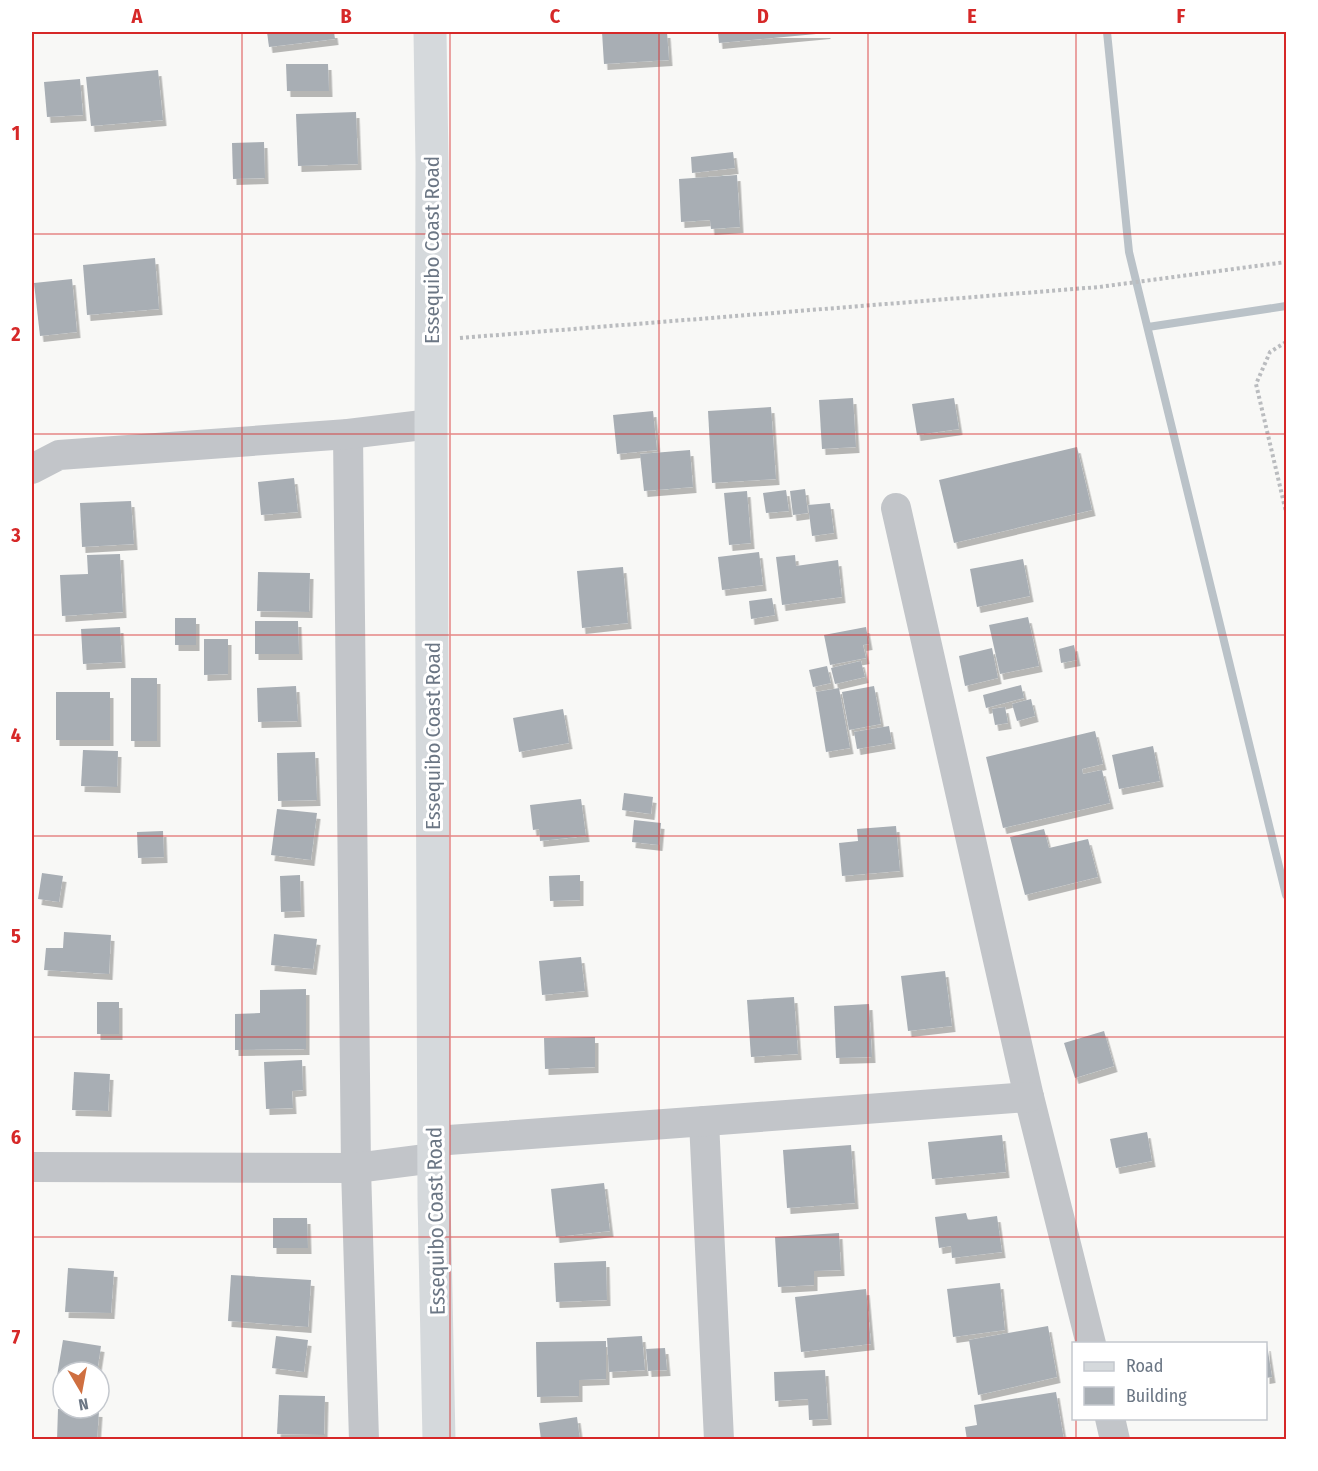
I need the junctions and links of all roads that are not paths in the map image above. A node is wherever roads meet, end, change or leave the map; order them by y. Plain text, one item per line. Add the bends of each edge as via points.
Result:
1 (430, 32) edge
2 (431, 424) junction
3 (348, 434) junction
4 (32, 469) edge
5 (896, 508) dead end
6 (1029, 1097) junction
7 (704, 1121) junction
8 (434, 1149) junction
9 (32, 1167) edge
10 (356, 1168) junction
11 (1090, 1342) edge
12 (1110, 1420) edge
13 (364, 1440) edge
14 (439, 1440) edge
15 (719, 1440) edge
16 (1116, 1440) edge

1 - 2 main road, Essequibo Coast Road
2 - 3 street
2 - 8 main road, Essequibo Coast Road
3 - 4 street via 59,455
3 - 10 street
5 - 6 street
6 - 7 street
6 - 11 street
7 - 8 street
7 - 15 street
8 - 10 street
8 - 14 main road, Essequibo Coast Road
9 - 10 street
10 - 13 street
12 - 16 street

